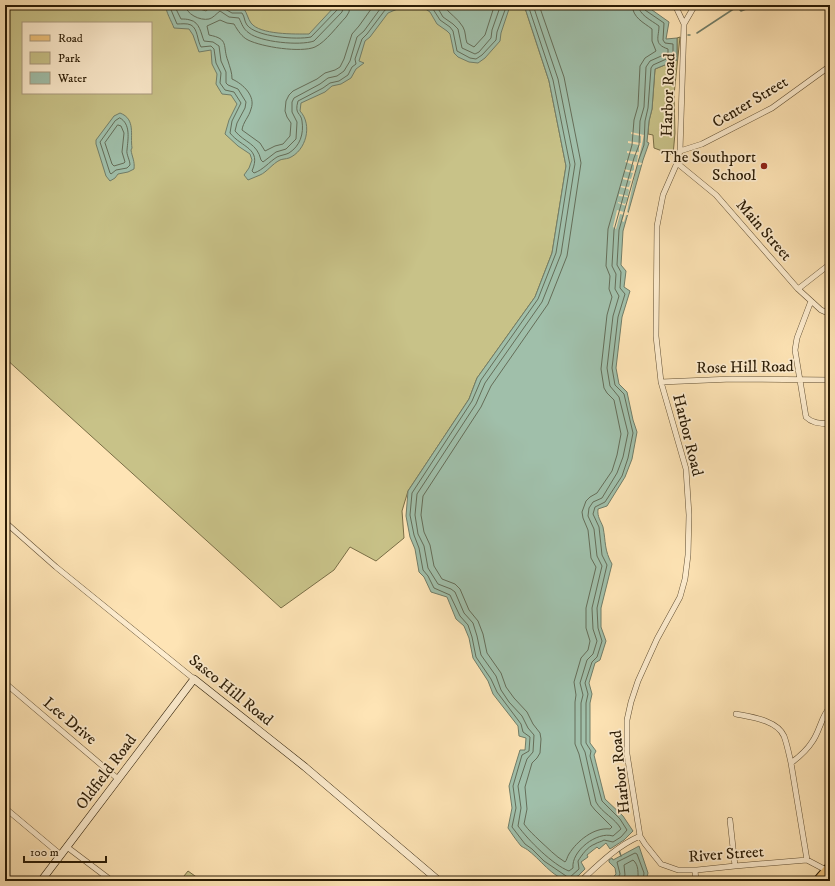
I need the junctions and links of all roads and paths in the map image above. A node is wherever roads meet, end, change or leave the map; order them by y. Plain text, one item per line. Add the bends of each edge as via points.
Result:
1 (675, 5) edge
2 (695, 5) edge
3 (684, 24) junction
4 (830, 66) edge
5 (680, 151) junction
6 (677, 163) junction
7 (830, 264) edge
8 (798, 289) junction
9 (811, 301) junction
10 (830, 314) edge
11 (799, 380) junction
12 (830, 380) edge
13 (661, 382) junction
14 (830, 424) edge
15 (5, 522) edge
16 (194, 679) junction
17 (5, 684) edge
18 (830, 707) edge
19 (736, 714) dead end
20 (791, 763) junction
21 (118, 779) junction
22 (5, 808) edge
23 (730, 820) dead end
24 (640, 836) junction
25 (67, 847) junction
26 (61, 855) junction
27 (807, 860) junction
28 (735, 866) junction
29 (828, 868) edge
30 (695, 870) junction
31 (430, 878) edge
32 (41, 881) edge
33 (112, 881) edge
34 (439, 881) edge
35 (581, 881) edge
36 (696, 881) edge
37 (818, 881) edge

1 - 3 street, Harbor Road
2 - 3 street
3 - 5 street, Harbor Road
4 - 5 street, Center Street via 772,108 702,144
5 - 6 street, Harbor Road
6 - 8 street, Main Street via 716,195
6 - 13 street, Harbor Road via 663,195 658,226 656,336
7 - 8 street
8 - 9 street, Main Street
9 - 10 street, Main Street
9 - 11 street via 795,350
11 - 12 street, Rose Hill Road
11 - 13 street, Rose Hill Road
11 - 14 street via 805,415 811,421
13 - 24 street, Harbor Road via 686,469 688,555 686,580 680,597 638,681 627,720 627,754
15 - 16 street, Sasco Hill Road via 56,567
16 - 21 street, Oldfield Road
16 - 31 street, Sasco Hill Road via 305,767
17 - 21 street, Lee Drive
18 - 20 street via 812,742
19 - 20 street via 761,719 778,728 783,734
20 - 27 street
21 - 25 street, Oldfield Road
22 - 26 street
23 - 28 street
24 - 30 street, River Street via 661,864 678,870
24 - 35 street, Harbor Road via 612,853
25 - 26 street, Oldfield Road
25 - 33 street
26 - 32 street, Oldfield Road
27 - 28 street, River Street
27 - 29 street
28 - 30 street, River Street
29 - 37 main road
30 - 36 street
31 - 34 street, Sasco Hill Road

